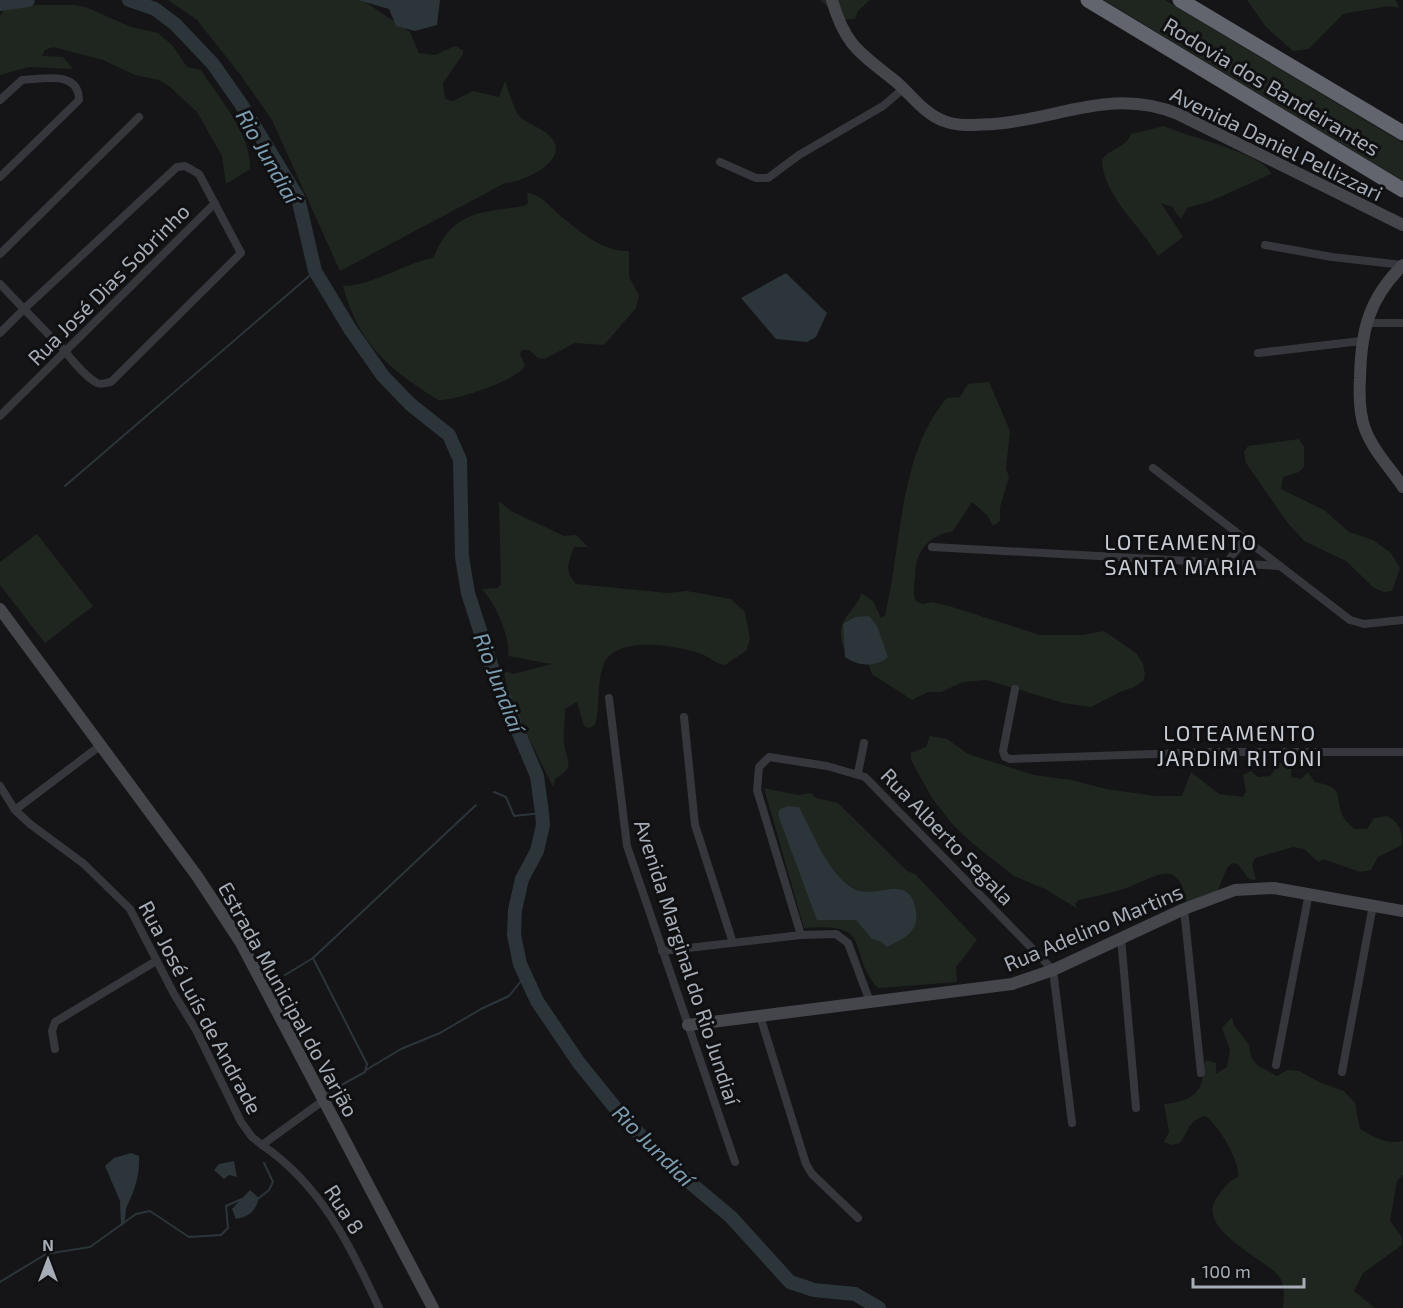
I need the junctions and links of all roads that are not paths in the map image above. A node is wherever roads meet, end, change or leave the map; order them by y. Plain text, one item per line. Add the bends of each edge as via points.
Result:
1 (831, 0) edge
2 (1088, 0) edge
3 (1180, 0) edge
4 (904, 88) junction
5 (0, 100) edge
6 (139, 117) dead end
7 (1403, 133) edge
8 (720, 162) dead end
9 (0, 177) edge
10 (1403, 190) edge
11 (215, 203) junction
12 (1403, 225) edge
13 (1265, 245) dead end
14 (0, 254) edge
15 (1403, 265) edge
16 (0, 284) edge
17 (24, 309) junction
18 (1365, 323) junction
19 (1403, 323) edge
20 (0, 333) edge
21 (1361, 341) junction
22 (65, 351) junction
23 (1258, 353) dead end
24 (0, 416) edge
25 (1153, 468) dead end
26 (1403, 487) edge
27 (1246, 538) junction
28 (932, 547) dead end
29 (1227, 562) junction
30 (1280, 566) junction
31 (0, 609) edge
32 (1403, 620) edge
33 (1015, 689) dead end
34 (609, 698) dead end
35 (684, 717) dead end
36 (864, 743) dead end
37 (101, 745) junction
38 (1403, 752) edge
39 (858, 773) junction
40 (0, 786) edge
41 (15, 810) junction
42 (1309, 893) junction
43 (1372, 905) junction
44 (1184, 909) junction
45 (1403, 911) edge
46 (801, 935) junction
47 (1121, 938) junction
48 (733, 943) junction
49 (663, 951) junction
50 (156, 961) junction
51 (1053, 970) junction
52 (870, 1002) junction
53 (760, 1016) junction
54 (688, 1025) junction
55 (55, 1049) dead end
56 (1276, 1065) dead end
57 (1342, 1072) dead end
58 (1201, 1073) dead end
59 (324, 1100) junction
60 (1136, 1108) dead end
61 (1072, 1124) dead end
62 (262, 1145) junction
63 (735, 1162) dead end
64 (858, 1218) dead end
65 (379, 1308) edge
66 (433, 1308) edge

1 - 4 street, Avenida Daniel Pellizzari via 842,29 857,52
2 - 10 highway, Rodovia dos Bandeirantes
3 - 7 highway, Rodovia dos Bandeirantes
4 - 8 street via 883,106 799,155 768,178 756,178
4 - 12 street, Avenida Daniel Pellizzari via 935,117 958,125 1015,123 1120,102 1161,107
5 - 9 street via 22,80 62,78 79,91 79,100
6 - 14 street
11 - 17 street via 199,174 185,166 177,167
11 - 22 street, Rua José Dias Sobrinho
11 - 22 street via 241,253 111,382 97,383
13 - 15 street
15 - 18 street
16 - 17 street
17 - 20 street
17 - 22 street
18 - 19 street
18 - 21 street
21 - 23 street
21 - 26 street via 1359,390 1365,428
22 - 24 street, Rua José Dias Sobrinho
25 - 27 street
27 - 29 street
27 - 30 street
28 - 29 street
29 - 30 street
30 - 32 street via 1350,620 1364,624
31 - 37 street, Estrada Municipal do Varjão
33 - 38 street via 1003,751 1005,758 1010,759 1212,752
34 - 49 street, Avenida Marginal do Rio Jundiaí via 627,846
35 - 48 street via 695,825
36 - 39 street
37 - 41 street
37 - 59 street, Estrada Municipal do Varjão via 241,943
39 - 46 street, Rua Alberto Segala via 783,757 764,759 756,775 762,812
39 - 51 street, Rua Alberto Segala via 880,790
40 - 41 street, Rua José Luís de Andrade
41 - 50 street, Rua José Luís de Andrade via 110,887 130,909
42 - 43 street, Rua Adelino Martins
42 - 44 street, Rua Adelino Martins via 1274,888 1235,890
42 - 56 street
43 - 45 street, Rua Adelino Martins
43 - 57 street
44 - 47 street, Rua Adelino Martins
44 - 58 street
46 - 48 street
46 - 52 street via 841,936 848,943
47 - 51 street, Rua Adelino Martins
47 - 60 street
48 - 49 street
49 - 54 street, Avenida Marginal do Rio Jundiaí
50 - 55 street via 55,1022
50 - 62 street, Rua José Luís de Andrade via 242,1122
51 - 52 street, Rua Adelino Martins via 999,987
51 - 61 street
52 - 53 street, Rua Adelino Martins
53 - 54 street, Rua Adelino Martins
53 - 64 street via 806,1164
54 - 63 street, Avenida Marginal do Rio Jundiaí
59 - 62 street, Rua José Luís de Andrade
59 - 66 street, Estrada Municipal do Varjão
62 - 65 street, Rua 8 via 304,1179 340,1230

